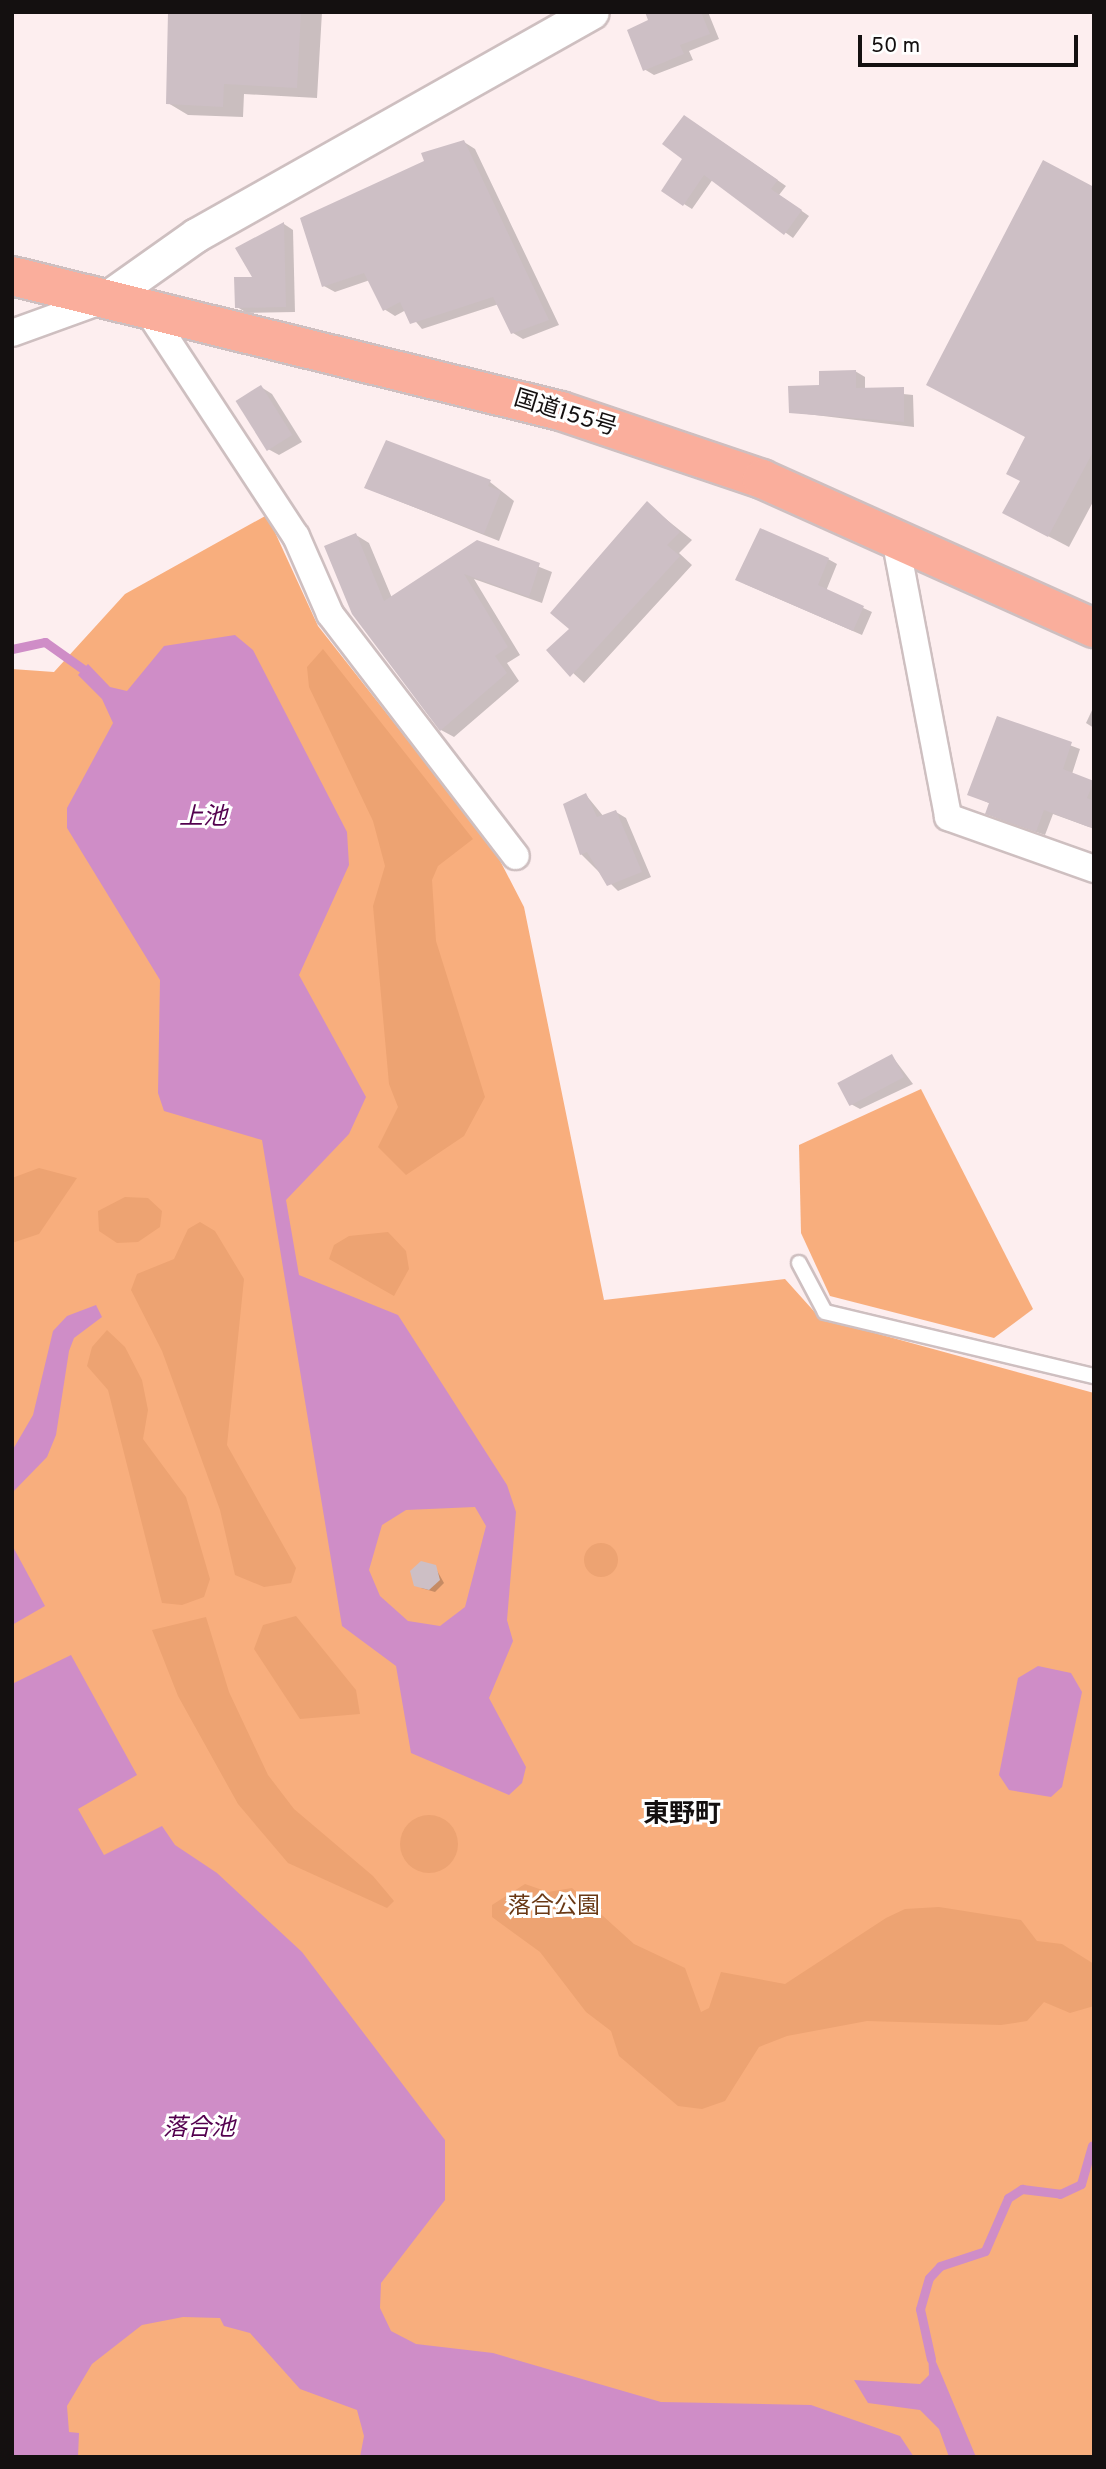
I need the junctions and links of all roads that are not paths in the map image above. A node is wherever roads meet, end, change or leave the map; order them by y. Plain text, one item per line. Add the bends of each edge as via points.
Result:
1 (592, 12) edge
2 (12, 276) edge
3 (107, 298) junction
4 (146, 308) junction
5 (12, 333) edge
6 (895, 538) junction
7 (1094, 628) edge
8 (516, 856) dead end
9 (1094, 869) edge
10 (799, 1263) dead end
11 (1094, 1376) edge

1 - 3 street via 196,235
2 - 3 highway, 国道155号
3 - 4 highway, 国道155号
3 - 5 street
4 - 6 highway, 国道155号 via 561,411 762,479
4 - 8 street via 296,536 330,614
6 - 7 highway, 国道155号
6 - 9 street via 948,817
10 - 11 lane via 825,1312

